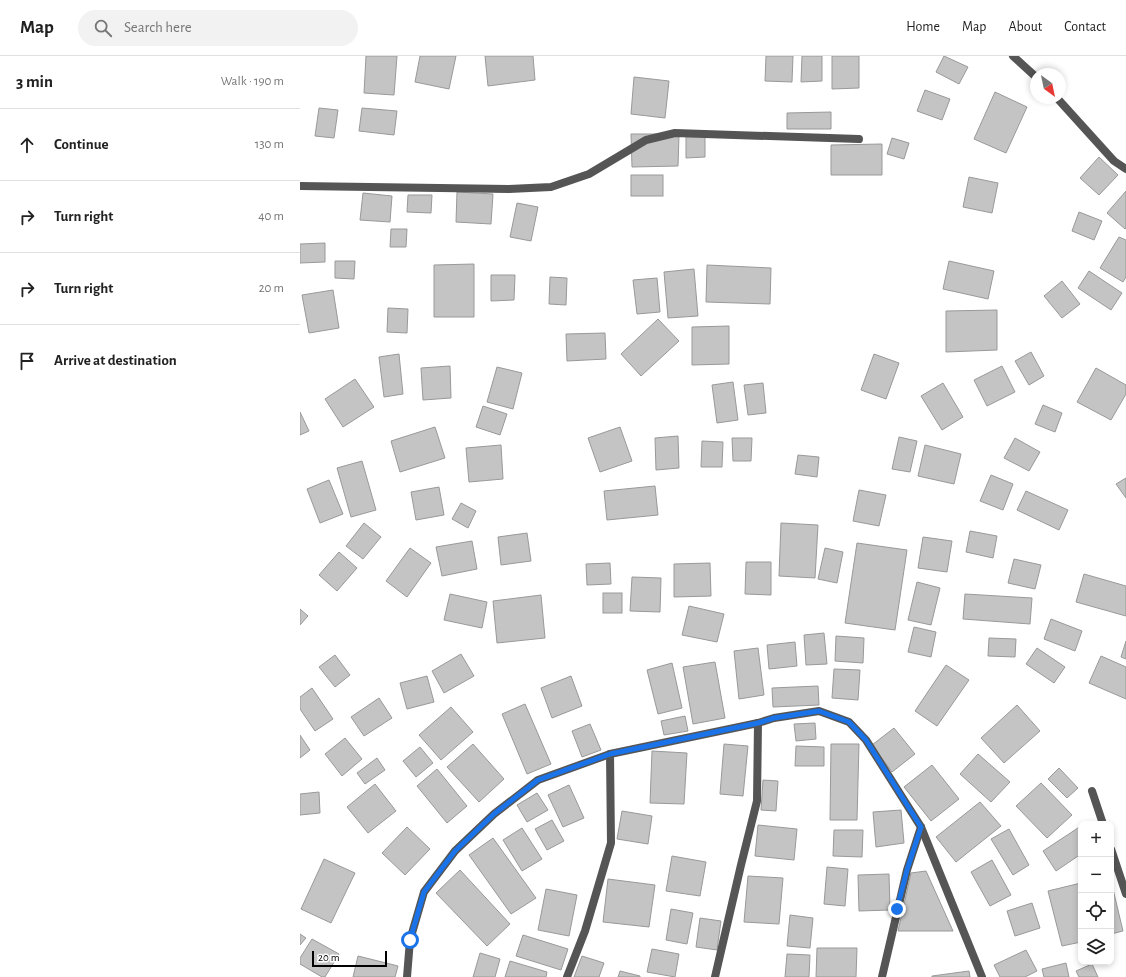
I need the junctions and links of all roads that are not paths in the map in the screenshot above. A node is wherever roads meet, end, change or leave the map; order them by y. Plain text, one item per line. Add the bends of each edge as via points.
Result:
1 (1013, 56) edge
2 (1030, 72) edge
3 (1062, 104) edge
4 (859, 139) dead end
5 (1126, 169) edge
6 (300, 186) edge
7 (758, 723) junction
8 (610, 754) junction
9 (1092, 791) dead end
10 (1102, 821) edge
11 (921, 827) junction
12 (1114, 857) edge
13 (1126, 894) edge
14 (407, 977) edge
15 (567, 977) edge
16 (715, 977) edge
17 (882, 977) edge
18 (982, 977) edge

1 - 2 street
3 - 5 street via 1114,161
4 - 6 street via 675,133 646,140 590,174 551,187 509,189
7 - 8 street
7 - 11 street via 819,711 849,722 866,740
7 - 16 street via 757,801
8 - 14 street via 538,780 494,814 455,851 424,892 410,940
8 - 15 street via 611,842 585,930
9 - 10 street
11 - 17 street via 906,876
11 - 18 street
12 - 13 street

